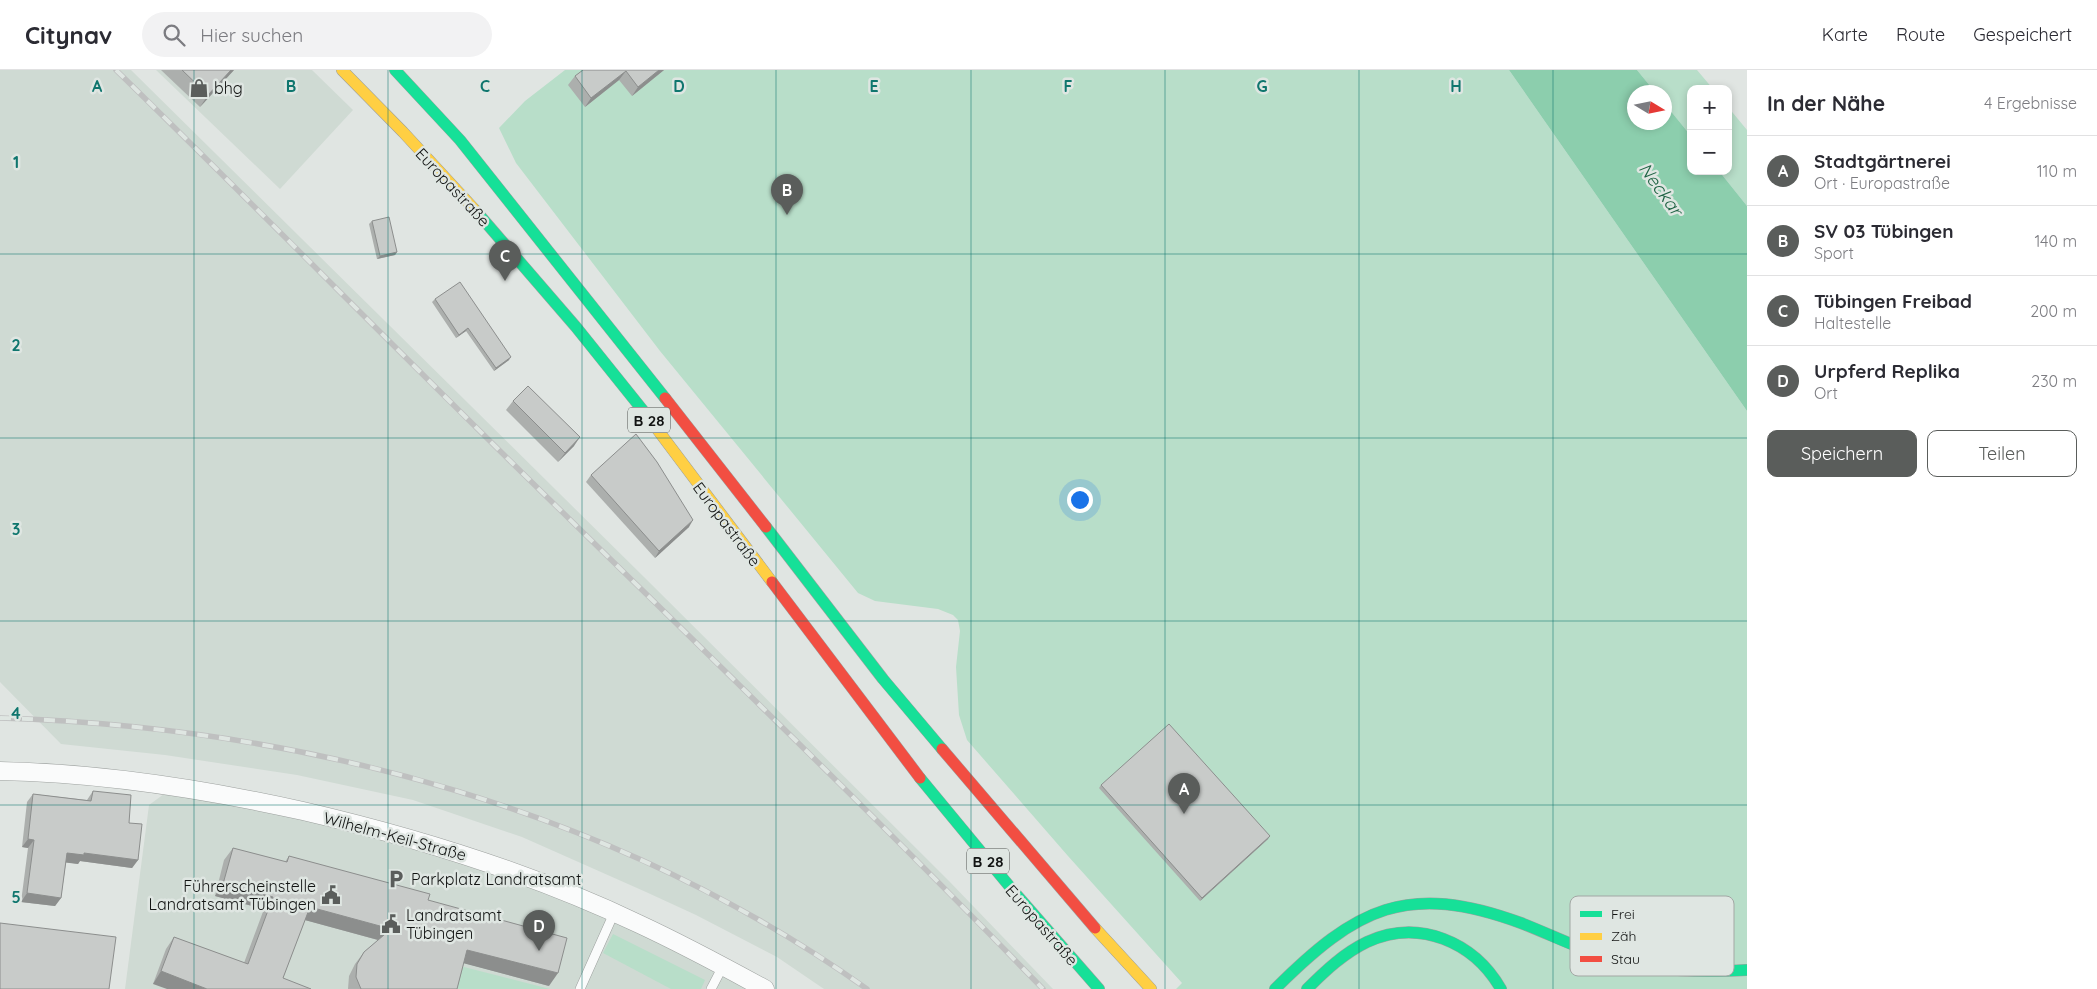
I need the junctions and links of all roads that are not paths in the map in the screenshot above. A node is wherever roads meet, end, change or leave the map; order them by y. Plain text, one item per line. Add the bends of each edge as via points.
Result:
1 (342, 70) edge
2 (395, 70) edge
3 (0, 771) edge
4 (614, 913) junction
5 (1570, 943) edge
6 (723, 966) junction
7 (580, 989) edge
8 (711, 989) edge
9 (764, 989) edge
10 (1098, 989) edge
11 (1151, 989) edge
12 (1275, 989) edge
13 (1307, 989) edge
14 (1501, 989) edge

1 - 10 main road, Europastraße / B 28 via 460,193 578,329 882,730 1017,896
2 - 11 main road, Europastraße / B 28 via 460,140 514,206 882,680
3 - 4 street, Wilhelm-Keil-Straße via 175,786 346,821 476,858
4 - 6 street, Wilhelm-Keil-Straße
4 - 7 lane
5 - 12 main road via 1488,912 1445,903 1413,904 1384,910 1354,922 1325,942
6 - 8 lane
6 - 9 street, Wilhelm-Keil-Straße
13 - 14 main road via 1339,960 1363,945 1388,935 1412,933 1464,947 1482,961

